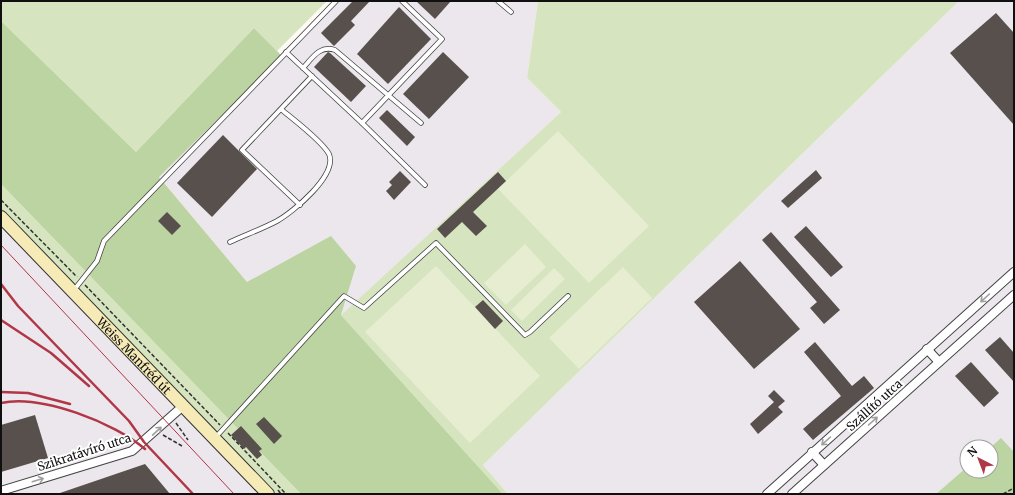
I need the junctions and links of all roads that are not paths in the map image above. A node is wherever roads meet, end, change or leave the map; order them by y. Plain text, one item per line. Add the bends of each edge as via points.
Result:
1 (336, 1) edge
2 (402, 1) edge
3 (498, 1) edge
4 (511, 12) dead end
5 (286, 52) junction
6 (303, 68) junction
7 (312, 76) junction
8 (389, 95) junction
9 (282, 110) junction
10 (362, 123) junction
11 (421, 123) dead end
12 (425, 185) dead end
13 (300, 205) junction
14 (1, 217) edge
15 (230, 242) dead end
16 (1014, 272) edge
17 (72, 292) junction
18 (1014, 295) edge
19 (568, 296) dead end
20 (927, 349) junction
21 (939, 362) junction
22 (184, 406) junction
23 (215, 438) junction
24 (812, 452) junction
25 (824, 465) junction
26 (1, 491) edge
27 (268, 494) edge
28 (767, 494) edge
29 (792, 494) edge

1 - 5 lane
2 - 8 lane via 442,39
3 - 4 lane
5 - 6 lane
5 - 17 lane via 104,241 97,261
6 - 7 lane
6 - 8 lane via 324,48 335,50
7 - 9 lane
7 - 10 lane
8 - 10 lane
8 - 11 lane
9 - 13 lane via 323,146 329,155 325,178
9 - 13 lane via 242,150
10 - 12 lane
13 - 15 lane via 278,221
14 - 17 main road, Weiss Manfréd út
16 -> 20 street, Szállító utca
17 - 22 main road, Weiss Manfréd út
18 - 21 street, Szállító utca
19 - 23 lane via 525,335 436,243 364,308 344,296
20 - 21 street
20 -> 24 street, Szállító utca
25 -> 21 street, Szállító utca
22 - 23 main road, Weiss Manfréd út
26 -> 22 street, Szikratávíró utca via 127,453 144,442
23 - 27 main road, Weiss Manfréd út
24 - 25 street
24 - 28 street, Szállító utca
25 - 29 street, Szállító utca

